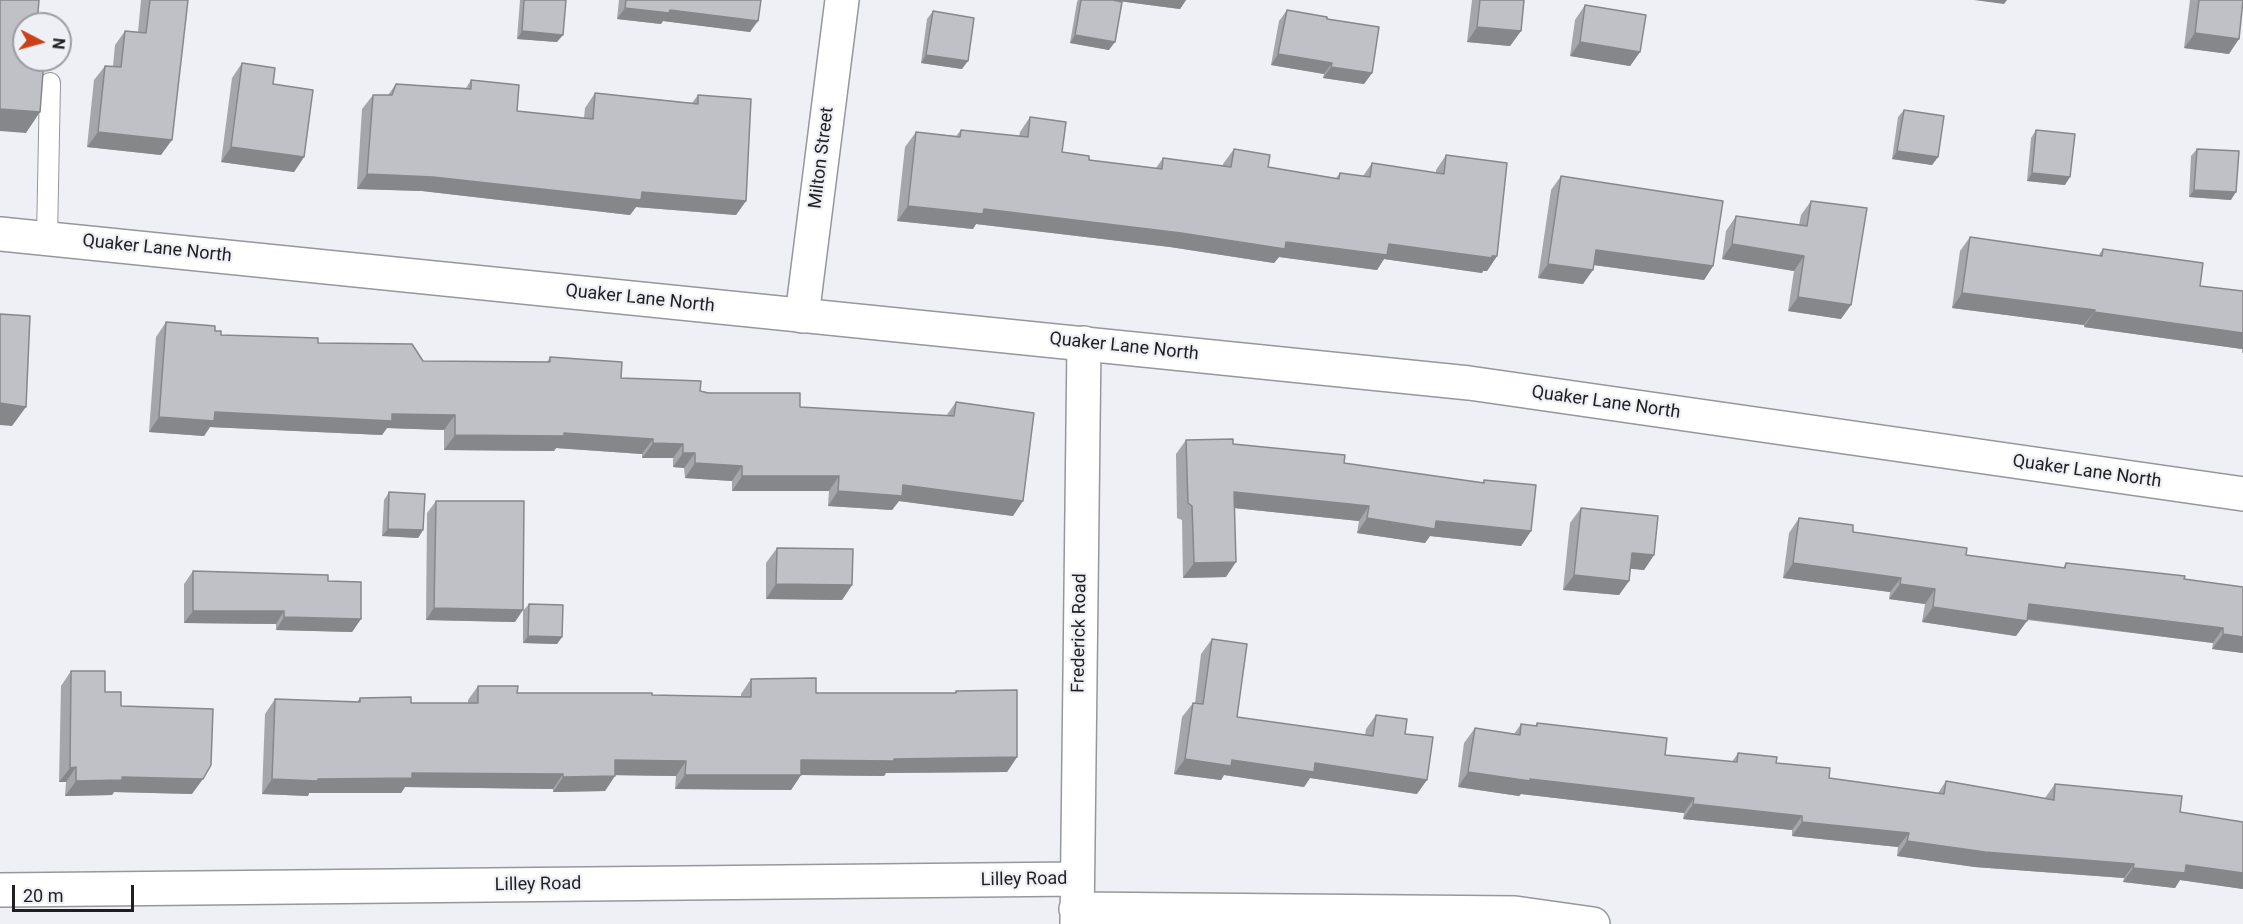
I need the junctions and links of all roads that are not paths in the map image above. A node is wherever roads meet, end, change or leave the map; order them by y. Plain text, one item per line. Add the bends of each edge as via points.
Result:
1 (842, 0) edge
2 (50, 83) dead end
3 (0, 234) edge
4 (47, 238) junction
5 (802, 316) junction
6 (1084, 343) junction
7 (2243, 494) edge
8 (0, 890) edge
9 (1077, 904) edge
10 (1593, 924) edge

1 - 5 street, Milton Street
2 - 4 lane
3 - 4 street, Quaker Lane North
4 - 5 street, Quaker Lane North
5 - 6 street, Quaker Lane North
6 - 7 street, Quaker Lane North via 1469,383
6 - 9 street, Frederick Road
8 - 9 street, Lilley Road
9 - 10 street, Lilley Road via 1515,913

